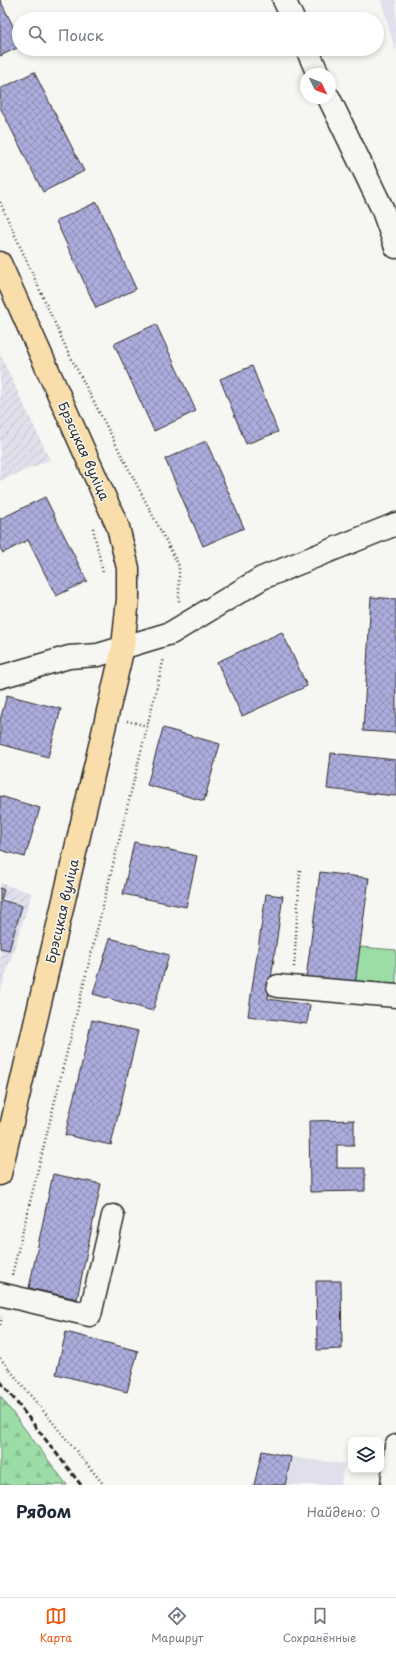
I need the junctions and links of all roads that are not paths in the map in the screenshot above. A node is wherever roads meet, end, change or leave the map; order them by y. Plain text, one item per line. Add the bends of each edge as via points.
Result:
1 (284, 0) edge
2 (290, 12) edge
3 (309, 56) edge
4 (315, 68) edge
5 (332, 104) edge
6 (396, 247) edge
7 (3, 277) edge
8 (396, 524) edge
9 (122, 647) junction
10 (0, 677) edge
11 (285, 987) road end
12 (396, 996) edge
13 (0, 1174) edge
14 (113, 1216) dead end
15 (4, 1295) edge
16 (396, 1446) edge
17 (392, 1485) edge

1 - 2 street
3 - 4 street
5 - 6 street via 382,208
7 - 9 main road, Брэсцкая вуліца via 118,527 128,568 128,599
8 - 9 street via 262,578 171,633
9 - 10 street via 98,655 69,658
9 - 13 main road, Брэсцкая вуліца
11 - 12 street
14 - 15 street via 90,1315
16 - 17 street

